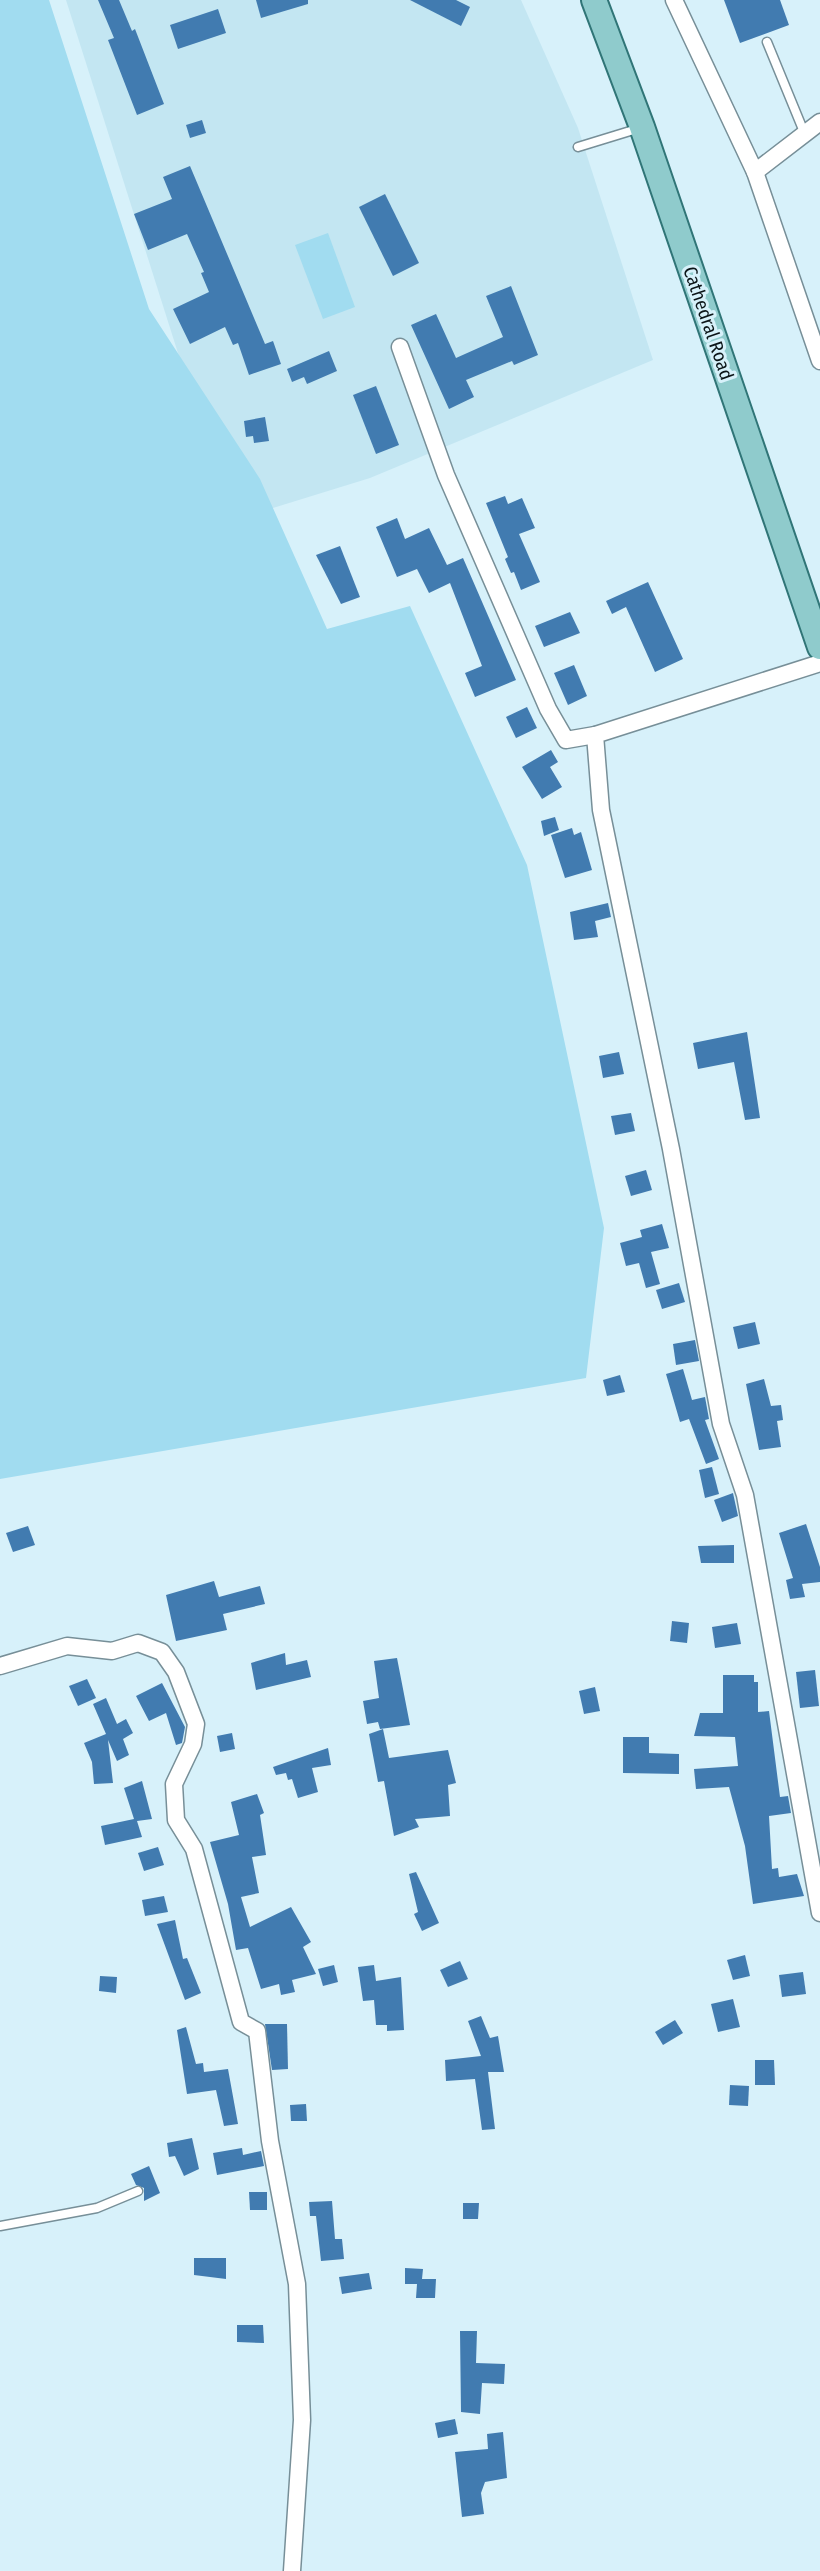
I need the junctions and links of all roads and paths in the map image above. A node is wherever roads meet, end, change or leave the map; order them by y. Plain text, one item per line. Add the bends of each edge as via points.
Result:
1 (594, 0) edge
2 (674, 0) edge
3 (766, 42) dead end
4 (820, 122) edge
5 (642, 127) junction
6 (804, 132) junction
7 (578, 147) dead end
8 (755, 172) junction
9 (400, 347) dead end
10 (820, 361) edge
11 (820, 647) edge
12 (820, 663) edge
13 (595, 736) junction
14 (0, 1666) edge
15 (820, 1913) edge
16 (138, 2191) dead end
17 (0, 2226) edge
18 (292, 2571) edge

1 - 5 main road, Cathedral Road
2 - 8 street
3 - 6 lane
4 - 6 street
5 - 7 lane
5 - 11 main road, Cathedral Road
6 - 8 street
8 - 10 street
9 - 13 street via 446,475 548,709 566,740
12 - 13 street
13 - 15 street via 601,810 671,1149 721,1424 745,1495
14 - 18 street via 66,1646 112,1651 138,1643 162,1652 176,1672 197,1724 194,1744 174,1784 176,1820 194,1849 241,2022 257,2031 270,2141 297,2284 302,2420
16 - 17 lane via 97,2208

